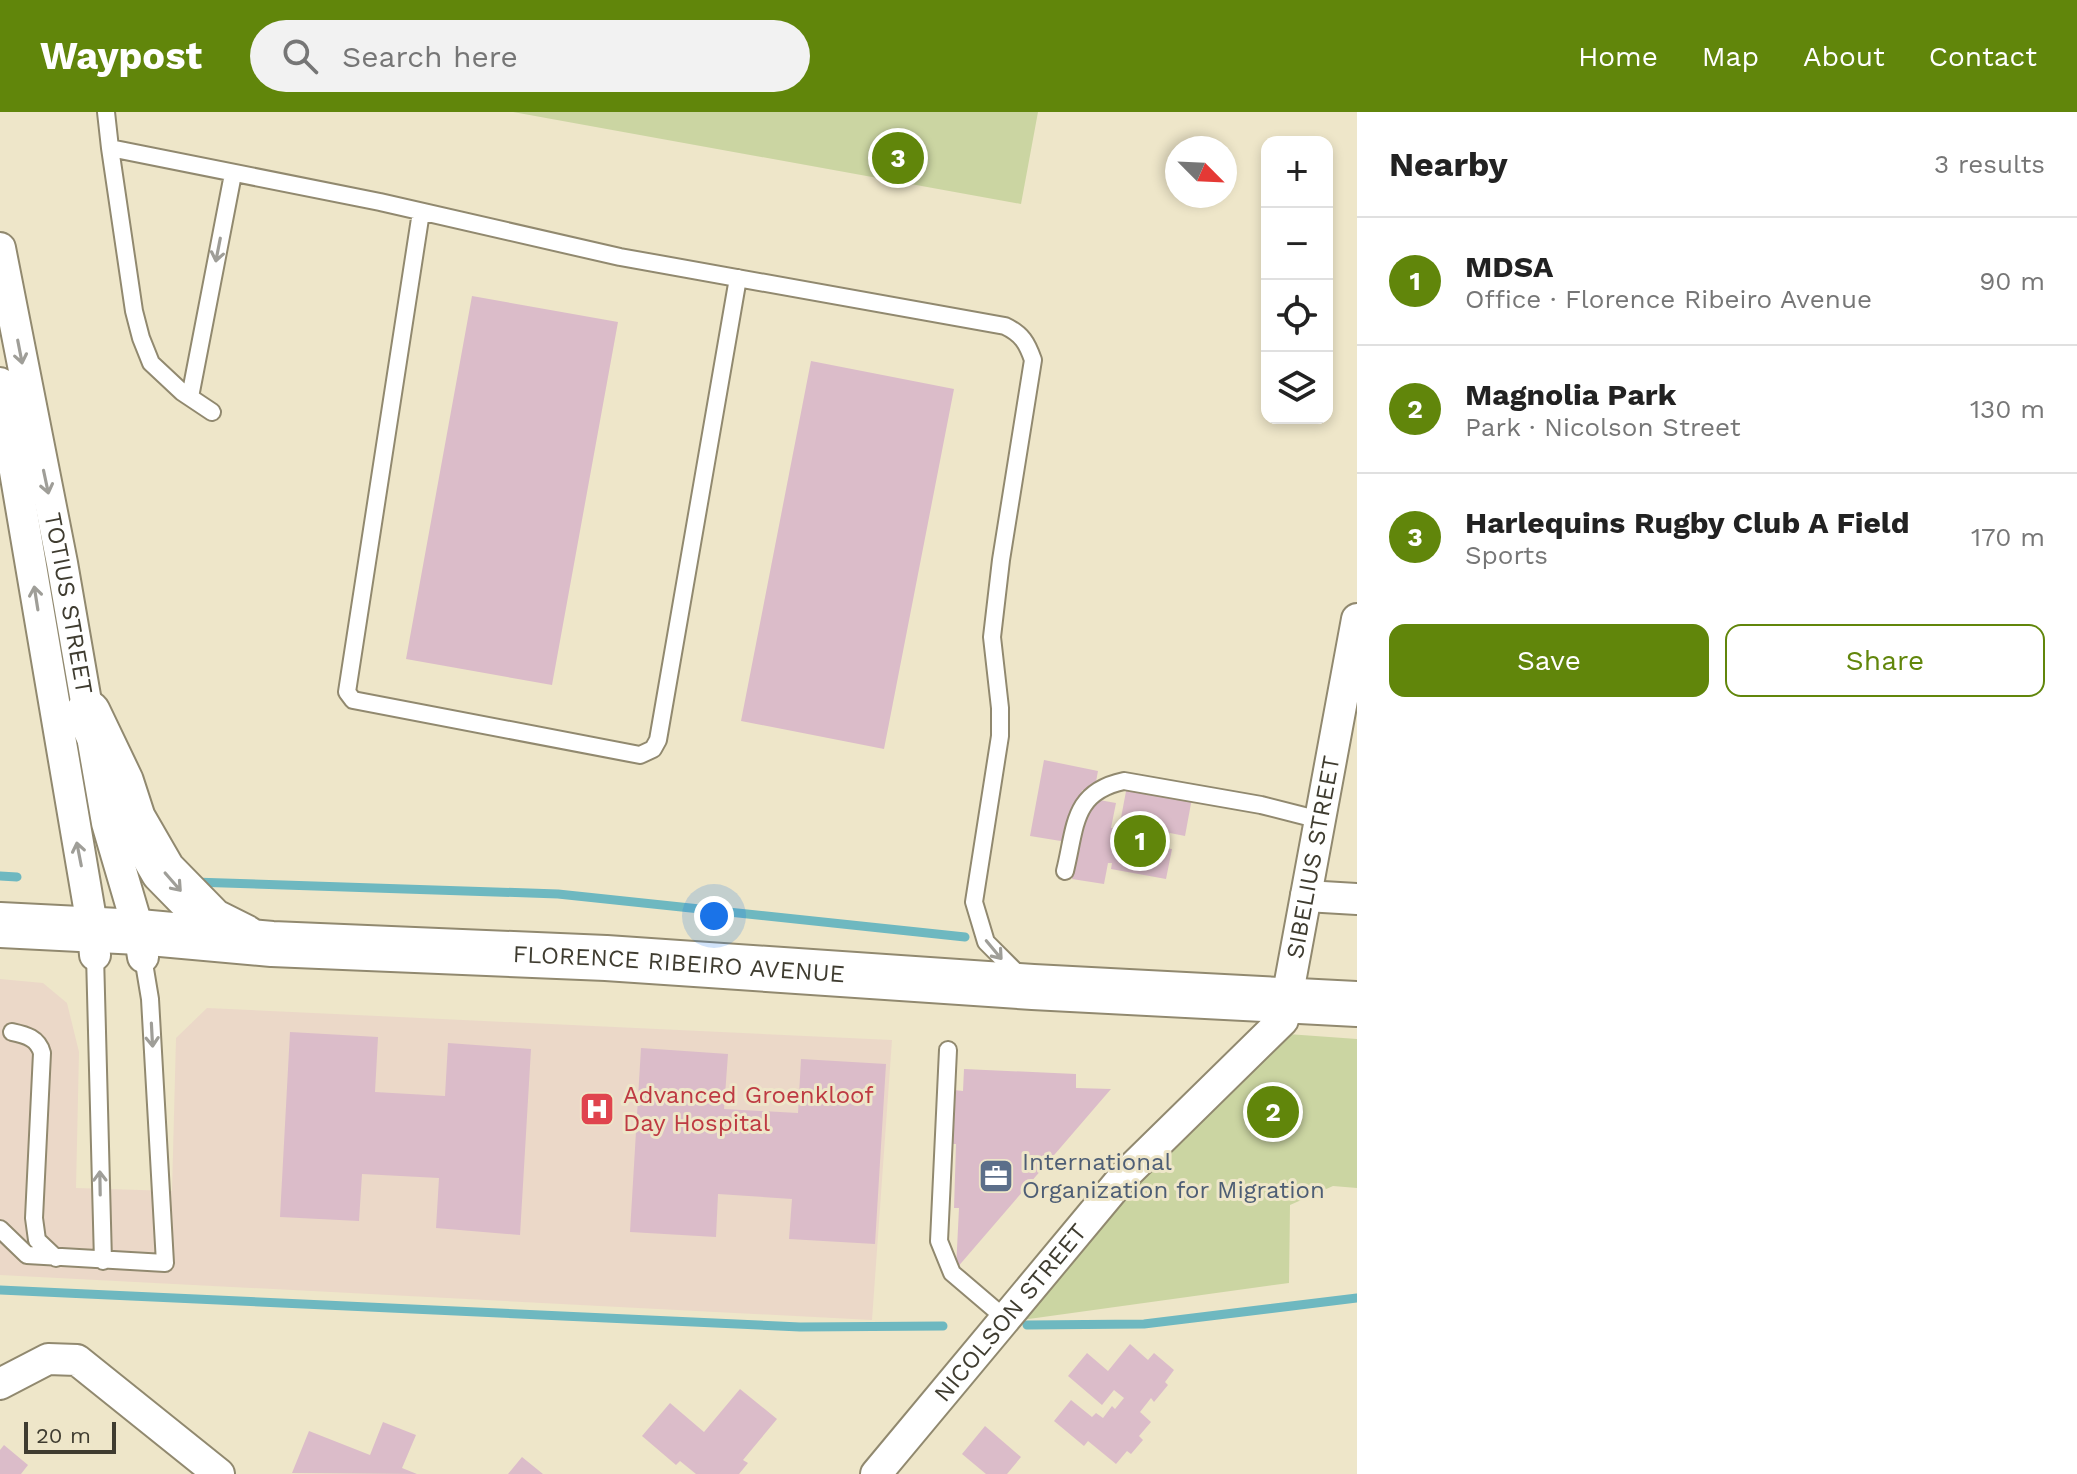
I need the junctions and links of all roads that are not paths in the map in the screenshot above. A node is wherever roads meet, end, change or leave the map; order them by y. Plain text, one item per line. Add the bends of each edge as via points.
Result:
1 (106, 112) edge
2 (110, 148) junction
3 (233, 174) junction
4 (421, 212) junction
5 (0, 248) edge
6 (738, 278) junction
7 (0, 383) edge
8 (190, 397) junction
9 (212, 412) dead end
10 (1357, 619) edge
11 (88, 713) junction
12 (1320, 820) junction
13 (1065, 871) dead end
14 (1306, 896) junction
15 (1357, 899) edge
16 (0, 925) edge
17 (94, 943) junction
18 (272, 944) junction
19 (141, 945) junction
20 (0, 951) edge
21 (1033, 987) junction
22 (1357, 1004) edge
23 (1286, 1010) junction
24 (1357, 1026) edge
25 (12, 1032) dead end
26 (948, 1050) dead end
27 (0, 1229) edge
28 (56, 1258) junction
29 (103, 1261) junction
30 (1006, 1319) junction
31 (0, 1384) edge
32 (219, 1474) edge
33 (876, 1474) edge

1 - 2 lane
2 - 3 lane
2 - 8 lane via 141,338 151,363
3 - 4 lane
3 -> 8 lane
4 - 6 lane
4 - 6 lane via 347,692 353,700 640,755 653,749
5 -> 11 street, TOTIUS STREET
6 -> 21 lane via 1005,326 1027,343 1033,360 992,637 1000,736 974,902 986,942
17 -> 7 street, TOTIUS STREET
8 - 9 lane
10 - 12 street, SIBELIUS STREET
11 -> 18 main road via 133,819 163,871 212,921
11 - 19 street, TOTIUS STREET via 107,823
12 - 13 lane via 1124,781 1087,797
12 - 14 street, SIBELIUS STREET
14 - 15 street
14 - 23 street, SIBELIUS STREET
16 - 17 main road, FLORENCE RIBEIRO AVENUE
17 - 19 main road, FLORENCE RIBEIRO AVENUE
17 - 20 main road, FLORENCE RIBEIRO AVENUE
29 -> 17 lane
18 - 19 main road, FLORENCE RIBEIRO AVENUE
18 - 21 main road, FLORENCE RIBEIRO AVENUE via 606,958
19 - 23 main road, FLORENCE RIBEIRO AVENUE via 1033,1010
19 -> 29 lane via 150,999 165,1263
21 - 23 main road, FLORENCE RIBEIRO AVENUE
22 - 23 main road, FLORENCE RIBEIRO AVENUE
23 - 24 main road, FLORENCE RIBEIRO AVENUE
23 - 30 street, NICOLSON STREET via 1125,1175
25 - 28 lane via 40,1044 42,1053 34,1218 37,1240
26 - 30 lane via 939,1241 952,1273
27 - 28 lane via 27,1255
28 - 29 lane
30 - 33 street, NICOLSON STREET
31 - 32 street via 48,1359 77,1360

